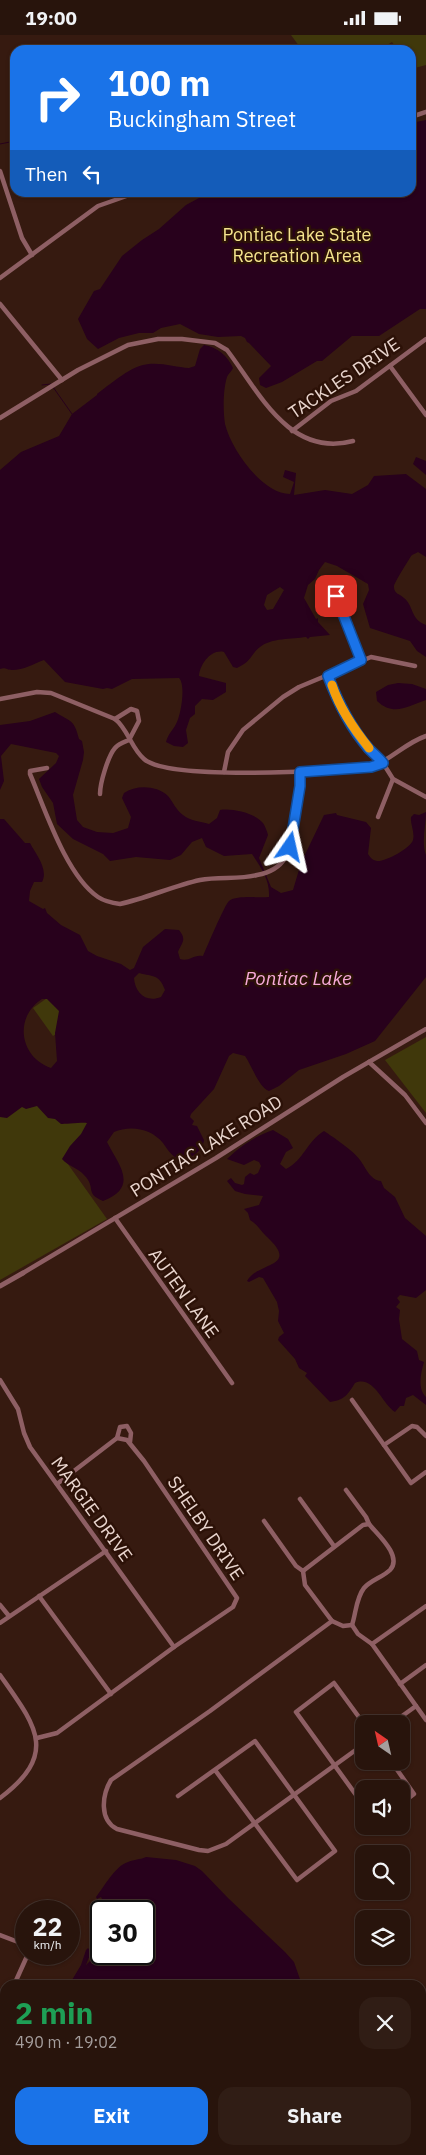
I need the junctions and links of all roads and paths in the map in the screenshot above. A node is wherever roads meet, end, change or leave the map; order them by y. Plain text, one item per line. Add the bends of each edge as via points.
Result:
1 (0, 171) edge
2 (124, 197) edge
3 (32, 255) junction
4 (0, 279) edge
5 (0, 304) edge
6 (426, 339) edge
7 (390, 366) junction
8 (62, 380) junction
9 (426, 415) edge
10 (0, 418) edge
11 (292, 431) junction
12 (353, 441) dead end
13 (336, 596) dead end
14 (361, 660) junction
15 (415, 666) dead end
16 (328, 676) junction
17 (0, 699) edge
18 (115, 719) junction
19 (426, 736) edge
20 (129, 740) junction
21 (383, 763) junction
22 (47, 768) dead end
23 (224, 772) junction
24 (300, 772) junction
25 (393, 779) junction
26 (100, 794) dead end
27 (426, 797) edge
28 (378, 817) dead end
29 (426, 1029) edge
30 (369, 1062) junction
31 (426, 1123) edge
32 (115, 1218) junction
33 (23, 1273) joint
34 (0, 1287) edge
35 (0, 1380) edge
36 (232, 1383) dead end
37 (352, 1400) dead end
38 (426, 1436) edge
39 (117, 1438) junction
40 (130, 1441) junction
41 (384, 1445) junction
42 (426, 1472) edge
43 (57, 1484) junction
44 (346, 1490) dead end
45 (300, 1499) dead end
46 (264, 1521) dead end
47 (369, 1524) junction
48 (334, 1546) junction
49 (106, 1551) junction
50 (303, 1571) junction
51 (39, 1596) junction
52 (0, 1605) edge
53 (426, 1606) edge
54 (9, 1616) junction
55 (332, 1621) junction
56 (0, 1623) edge
57 (352, 1625) junction
58 (372, 1644) junction
59 (174, 1647) junction
60 (426, 1665) edge
61 (0, 1675) edge
62 (400, 1684) junction
63 (111, 1694) junction
64 (416, 1706) junction
65 (357, 1715) edge
66 (404, 1715) edge
67 (426, 1720) edge
68 (37, 1738) junction
69 (355, 1750) edge
70 (334, 1765) junction
71 (215, 1770) junction
72 (355, 1794) edge
73 (294, 1795) junction
74 (178, 1796) dead end
75 (0, 1798) edge
76 (255, 1823) junction
77 (0, 1935) edge
78 (15, 1941) edge
79 (23, 1965) edge
80 (16, 1980) edge

1 - 3 street via 22,239
2 - 3 street via 98,207
3 - 4 street
5 - 8 street
6 - 7 street, TACKLES DRIVE
7 - 9 street
7 - 11 street, TACKLES DRIVE via 356,391 331,401
8 - 10 street, TACKLES DRIVE
8 - 11 street, TACKLES DRIVE via 128,345 166,339 215,343 227,350 279,419
11 - 12 street via 306,440 324,443
13 - 14 street
14 - 15 street via 381,658
14 - 16 street
16 - 21 street via 340,707
16 - 23 street via 298,687 254,720 234,742 224,762
17 - 18 street via 37,692 52,693
18 - 20 street
18 - 20 street via 131,709 137,711 139,721
19 - 21 street via 403,747
20 - 23 street via 144,760 155,765
20 - 26 street via 112,753
21 - 24 street via 371,767
21 - 25 street
22 - 24 street via 30,771 30,774 69,862 80,880 98,897 120,904 201,880 264,873 280,864 290,847
23 - 24 street
25 - 27 street
25 - 28 street
29 - 30 street, PONTIAC LAKE ROAD
30 - 31 street via 405,1095
30 - 32 street, PONTIAC LAKE ROAD
32 - 33 street, PONTIAC LAKE ROAD
32 - 36 street, AUTEN LANE
33 - 34 street, PONTIAC LAKE ROAD
35 - 43 street, MARGIE DRIVE via 18,1409 30,1447
37 - 41 street
38 - 41 street via 412,1426
39 - 40 street
39 - 40 street via 120,1427 127,1426 132,1433
39 - 43 street
40 - 59 street, SHELBY DRIVE via 237,1598 234,1607
41 - 42 street via 411,1483
43 - 49 street, MARGIE DRIVE
44 - 47 street
45 - 48 street
46 - 50 street
47 - 48 street
47 - 57 street via 393,1554 394,1562 390,1569 365,1587 358,1598
48 - 50 street
49 - 51 street
49 - 59 street, MARGIE DRIVE
50 - 55 street via 305,1585
51 - 54 street
51 - 63 street
52 - 54 street
53 - 58 street
54 - 56 street
55 - 57 street via 343,1626
55 - 76 street via 111,1780 104,1797 105,1816 112,1827 203,1851 226,1844
57 - 58 street
58 - 62 street
59 - 63 street, SHELBY DRIVE
60 - 62 street
61 - 68 street via 28,1714
62 - 64 street
63 - 68 street, SHELBY DRIVE via 57,1733
64 - 66 street
64 - 67 street
65 - 70 street via 334,1683 296,1712
68 - 75 street via 31,1768
69 - 70 street
70 - 72 street
70 - 73 street
71 - 73 street via 255,1741
71 - 74 street
71 - 76 street
73 - 76 street
73 - 76 street via 335,1851 297,1880
77 - 78 street
79 - 80 street

